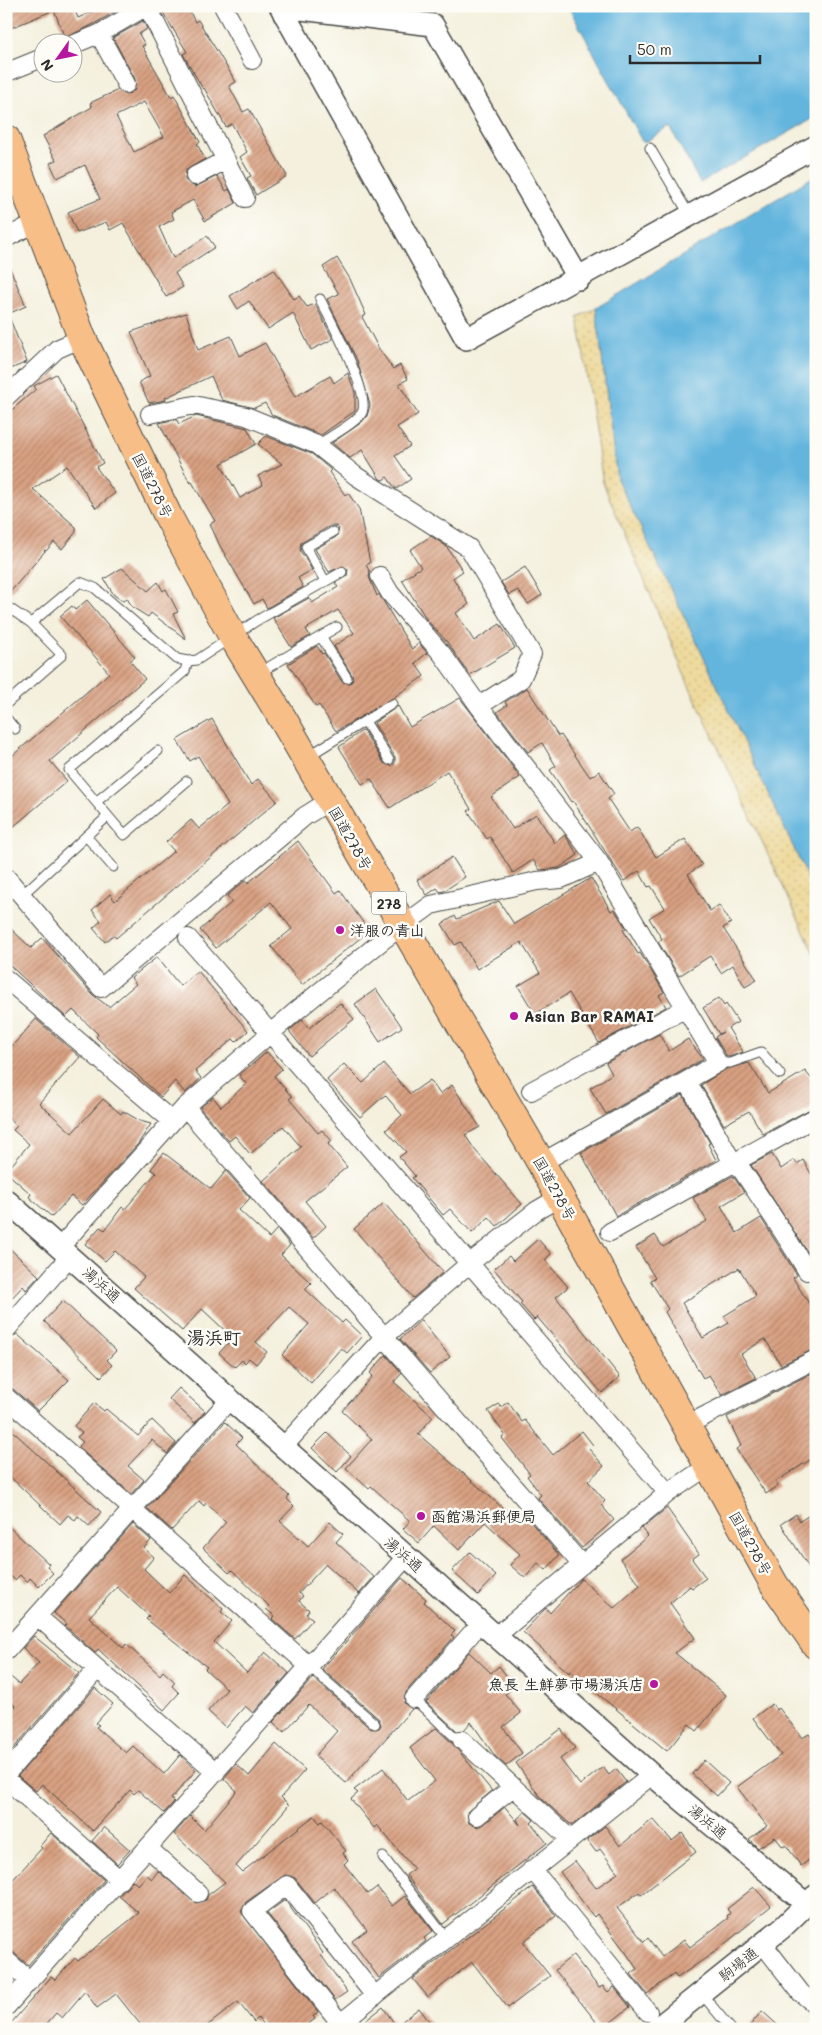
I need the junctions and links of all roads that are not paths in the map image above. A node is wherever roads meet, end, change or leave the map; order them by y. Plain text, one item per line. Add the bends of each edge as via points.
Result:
1 (223, 6) edge
2 (282, 10) edge
3 (99, 34) junction
4 (82, 41) edge
5 (252, 60) dead end
6 (32, 62) edge
7 (10, 71) dead end
8 (126, 84) dead end
9 (6, 139) edge
10 (816, 146) edge
11 (650, 148) dead end
12 (226, 160) junction
13 (195, 176) dead end
14 (245, 198) dead end
15 (690, 216) junction
16 (37, 222) junction
17 (6, 238) edge
18 (578, 279) junction
19 (320, 300) dead end
20 (82, 338) junction
21 (6, 397) edge
22 (150, 414) dead end
23 (317, 446) junction
24 (333, 532) dead end
25 (342, 572) dead end
26 (380, 576) dead end
27 (325, 581) junction
28 (6, 606) edge
29 (31, 622) junction
30 (337, 627) dead end
31 (232, 637) junction
32 (320, 637) junction
33 (188, 661) junction
34 (256, 674) junction
35 (347, 678) dead end
36 (6, 704) edge
37 (392, 704) dead end
38 (479, 706) junction
39 (6, 718) edge
40 (365, 721) junction
41 (15, 729) dead end
42 (158, 751) dead end
43 (305, 758) junction
44 (389, 760) dead end
45 (187, 780) dead end
46 (329, 801) junction
47 (96, 802) junction
48 (108, 816) junction
49 (86, 836) junction
50 (599, 862) junction
51 (113, 867) dead end
52 (6, 877) edge
53 (22, 895) junction
54 (402, 926) junction
55 (188, 938) dead end
56 (6, 979) edge
57 (686, 1008) junction
58 (270, 1033) junction
59 (718, 1063) junction
60 (780, 1074) dead end
61 (687, 1081) junction
62 (530, 1092) dead end
63 (185, 1107) junction
64 (816, 1118) edge
65 (172, 1121) junction
66 (734, 1162) junction
67 (541, 1164) junction
68 (560, 1197) junction
69 (6, 1200) edge
70 (610, 1232) dead end
71 (65, 1252) junction
72 (470, 1263) junction
73 (807, 1271) dead end
74 (6, 1330) edge
75 (384, 1337) junction
76 (816, 1359) edge
77 (6, 1397) edge
78 (231, 1398) junction
79 (685, 1426) junction
80 (283, 1447) junction
81 (708, 1466) junction
82 (668, 1493) junction
83 (132, 1509) junction
84 (406, 1557) junction
85 (582, 1565) junction
86 (37, 1616) junction
87 (471, 1634) dead end
88 (496, 1636) junction
89 (816, 1645) edge
90 (6, 1651) edge
91 (309, 1666) junction
92 (97, 1669) junction
93 (414, 1699) joint
94 (375, 1724) dead end
95 (462, 1740) joint
96 (216, 1772) junction
97 (6, 1774) edge
98 (652, 1775) junction
99 (6, 1779) edge
100 (513, 1787) junction
101 (477, 1816) dead end
102 (570, 1839) junction
103 (148, 1848) junction
104 (383, 1857) dead end
105 (532, 1869) junction
106 (120, 1880) junction
107 (198, 1893) dead end
108 (810, 1899) edge
109 (446, 1938) junction
110 (763, 1944) junction
111 (6, 1960) edge
112 (30, 1981) junction
113 (701, 1993) junction
114 (375, 1996) junction
115 (816, 2005) edge
116 (6, 2007) edge
117 (652, 2020) edge
118 (340, 2027) edge
119 (731, 2029) edge

1 - 5 street
2 - 18 street via 301,9 433,24
2 - 18 street via 466,339
3 - 4 street
3 - 8 street
3 - 12 street via 146,6
6 - 7 street
9 - 16 highway, 国道278号 / 278
10 - 15 street
11 - 15 lane
12 - 13 street
12 - 14 street
15 - 18 street
16 - 17 street
16 - 20 highway, 国道278号 / 278
19 - 23 lane via 355,371 364,407 361,416
20 - 21 street via 57,349
20 - 31 highway, 国道278号 / 278 via 168,516
22 - 23 street via 194,405 246,416
23 - 38 street via 356,476 469,548 532,654 521,678
24 - 27 lane via 306,547
25 - 27 lane
26 - 38 street
27 - 31 lane
28 - 29 lane
29 - 33 lane via 80,582 94,588 177,659
29 - 36 lane via 62,655
30 - 32 lane
31 - 33 lane via 197,660
31 - 34 highway, 国道278号 / 278
32 - 34 lane
32 - 35 lane
33 - 47 lane via 185,671 69,770
34 - 43 highway, 国道278号 / 278
37 - 40 lane
38 - 50 street
39 - 41 lane
40 - 43 lane
40 - 44 lane
42 - 47 lane
43 - 46 highway, 国道278号 / 278
45 - 48 lane via 124,835
46 - 53 street via 306,816 101,988
46 - 54 highway, 国道278号 / 278
47 - 48 lane
48 - 49 lane
49 - 51 lane
49 - 53 lane
50 - 54 street via 561,879 537,881 431,904
50 - 57 street
52 - 53 street
54 - 58 street
54 - 67 highway, 国道278号 / 278
55 - 58 street
56 - 65 street
57 - 59 street
57 - 62 street
58 - 63 street
58 - 72 street
59 - 60 lane via 730,1063 761,1052
59 - 61 street
61 - 66 street
61 - 67 street
63 - 65 street
63 - 75 street
64 - 66 street
65 - 71 street
66 - 70 street
66 - 73 street via 780,1225
67 - 68 highway, 国道278号 / 278
68 - 72 street via 536,1211
68 - 79 highway, 国道278号 / 278
69 - 71 street, 湯浜通
71 - 74 street
71 - 78 street, 湯浜通
72 - 75 street
72 - 82 street
75 - 80 street
75 - 85 street
76 - 79 street
77 - 83 street
78 - 80 street, 湯浜通
78 - 83 street
79 - 81 highway, 国道278号 / 278
80 - 84 street, 湯浜通
81 - 82 street
81 - 89 highway, 国道278号 / 278 via 774,1584
82 - 85 street
83 - 86 street
83 - 91 street
84 - 88 street, 湯浜通
84 - 91 street
85 - 88 street
86 - 90 street
86 - 92 street
87 - 93 street
88 - 98 street, 湯浜通
91 - 94 lane
91 - 96 street
92 - 96 street
92 - 97 street
93 - 95 lane
95 - 100 street
96 - 103 street
98 - 102 street
98 - 108 street, 湯浜通
99 - 106 street
100 - 101 street
100 - 102 street
102 - 105 street
103 - 106 street
103 - 107 street
104 - 109 lane
105 - 109 street
105 - 117 street
106 - 112 street
108 - 110 street, 駒場通
109 - 114 street
110 - 113 street, 駒場通
110 - 115 street via 801,1993
111 - 112 street
112 - 116 street
113 - 117 street, 駒場通
113 - 119 lane
114 - 118 street
114 - 118 street via 287,1885 252,1911

